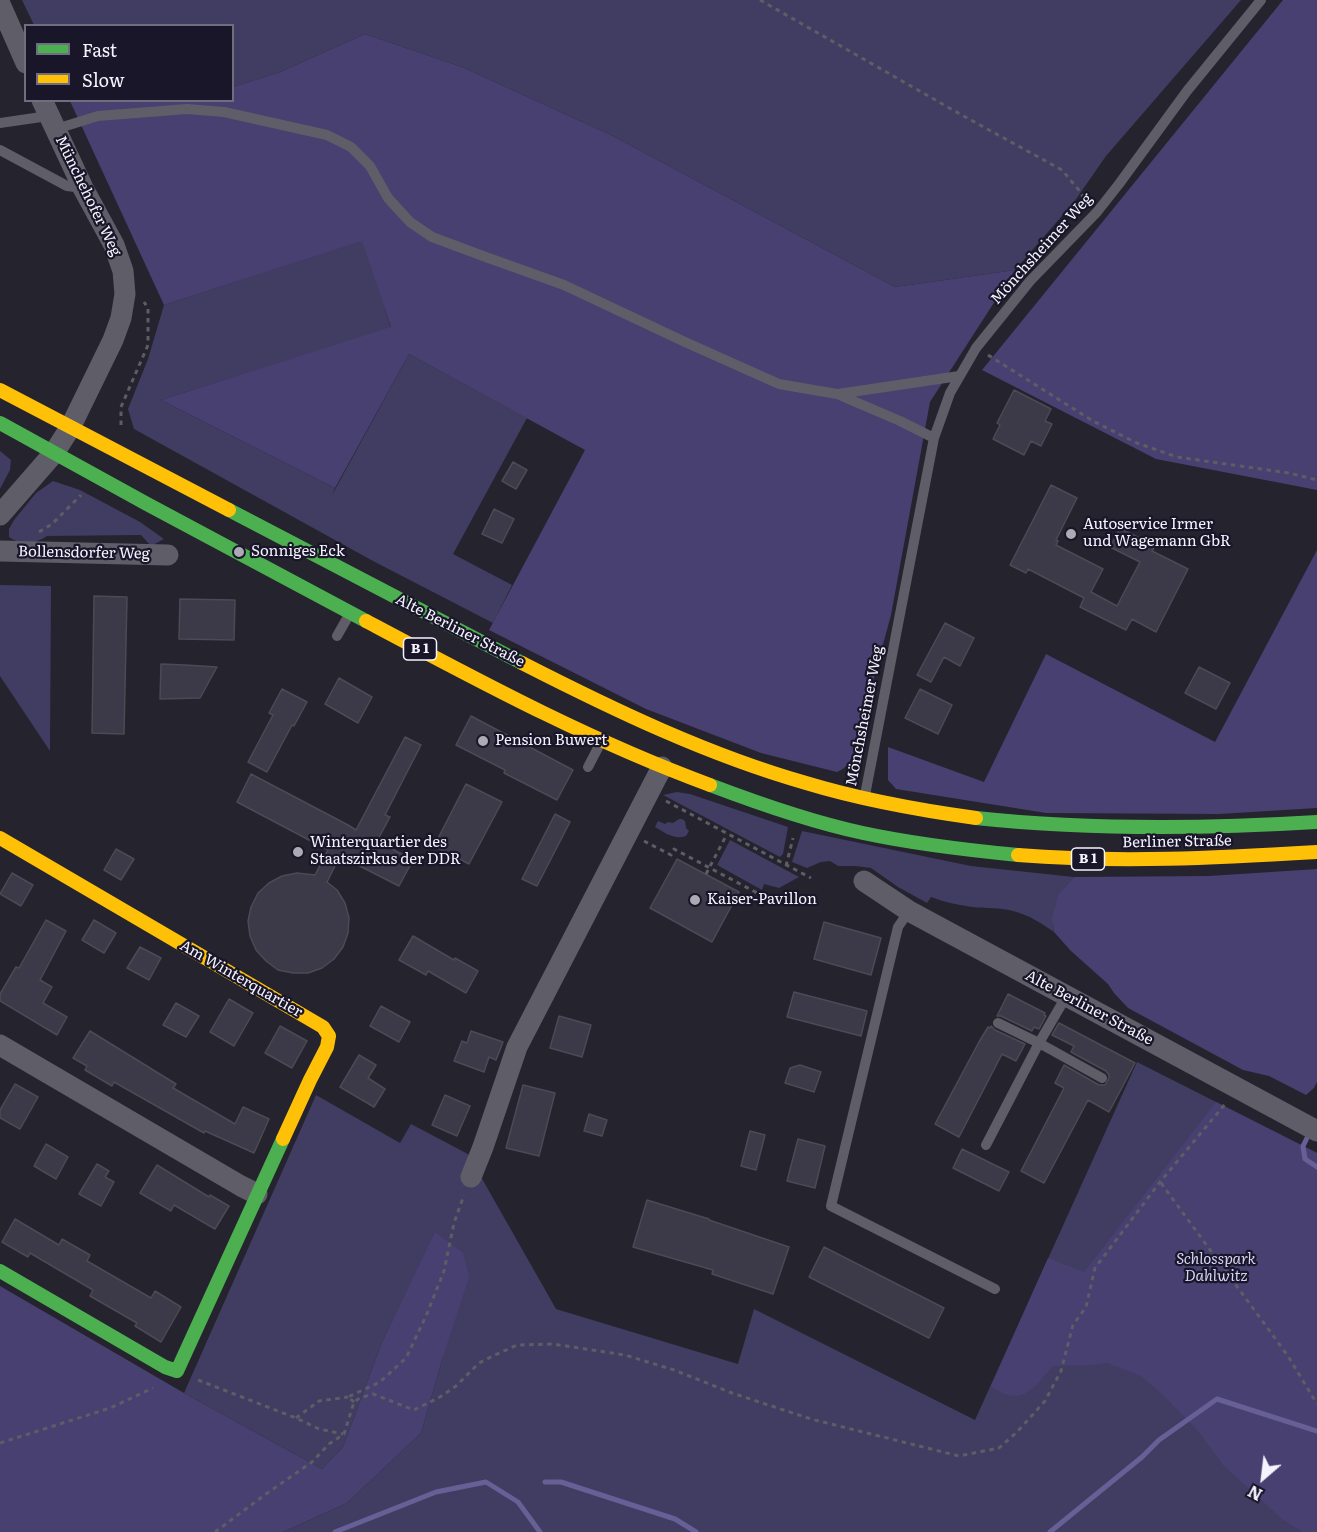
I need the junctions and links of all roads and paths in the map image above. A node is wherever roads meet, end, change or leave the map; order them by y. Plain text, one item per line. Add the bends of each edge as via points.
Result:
1 (760, 0) edge
2 (1261, 0) edge
3 (0, 4) edge
4 (24, 58) edge
5 (49, 115) edge
6 (0, 123) edge
7 (0, 150) edge
8 (83, 188) junction
9 (1096, 212) junction
10 (142, 299) dead end
11 (976, 348) junction
12 (959, 376) junction
13 (0, 390) edge
14 (837, 394) junction
15 (0, 423) edge
16 (121, 425) dead end
17 (70, 428) junction
18 (934, 438) junction
19 (54, 453) junction
20 (1317, 480) edge
21 (86, 490) dead end
22 (0, 515) edge
23 (38, 534) dead end
24 (0, 551) edge
25 (168, 555) dead end
26 (350, 612) junction
27 (337, 636) dead end
28 (602, 741) junction
29 (588, 767) dead end
30 (662, 767) junction
31 (864, 798) junction
32 (1317, 822) edge
33 (727, 834) dead end
34 (0, 838) edge
35 (642, 840) dead end
36 (1317, 852) edge
37 (710, 868) junction
38 (706, 874) dead end
39 (864, 880) dead end
40 (761, 895) dead end
41 (909, 911) junction
42 (1066, 995) junction
43 (998, 1023) dead end
44 (1039, 1043) junction
45 (0, 1045) edge
46 (1102, 1078) dead end
47 (1237, 1088) junction
48 (1317, 1131) edge
49 (986, 1145) dead end
50 (471, 1177) joint
51 (1160, 1182) junction
52 (257, 1194) junction
53 (0, 1271) edge
54 (995, 1289) dead end
55 (177, 1371) junction
56 (348, 1397) junction
57 (354, 1402) junction
58 (1317, 1404) edge
59 (296, 1418) junction
60 (344, 1434) junction
61 (0, 1443) edge
62 (215, 1532) edge

1 - 9 path via 1062,170
2 - 9 lane, Mönchsheimer Weg
3 - 4 street
5 - 6 lane
5 - 8 street, Münchehofer Weg
5 - 14 lane via 224,111 327,135 351,147 370,166 388,198 410,222 432,237 564,285 779,384
7 - 8 lane via 67,186
8 - 17 street, Münchehofer Weg via 114,245 123,271 125,294 113,340
9 - 11 lane, Mönchsheimer Weg via 1030,281
10 - 16 path via 148,308 148,345 121,407
11 - 12 lane, Mönchsheimer Weg
11 - 20 path via 1137,444 1176,457
12 - 14 lane
12 - 18 lane, Mönchsheimer Weg
13 - 17 main road, B 1
14 - 18 lane
15 - 19 main road, B 1
17 - 19 street, Münchehofer Weg
17 - 31 main road, Alte Berliner Straße / B 1 via 576,691 752,766
18 - 31 lane, Mönchsheimer Weg
19 - 22 street, Münchehofer Weg
19 - 26 main road, B 1
21 - 23 path
24 - 25 street, Bollensdorfer Weg
26 - 27 lane
26 - 28 main road, B 1
28 - 29 lane
28 - 30 main road, B 1
30 - 36 main road, Berliner Straße / B 1 via 800,816 957,850 1135,860
30 - 50 street via 517,1047
31 - 32 main road, Berliner Straße / B 1 via 952,815 1061,825 1175,828
33 - 37 path
34 - 52 main road, Am Winterquartier via 323,1027 329,1036 327,1047
35 - 37 path via 671,855 674,849
37 - 38 path
37 - 40 path
39 - 41 street, Alte Berliner Straße
41 - 42 street, Alte Berliner Straße
41 - 54 lane via 898,927 831,1206
42 - 44 lane
42 - 47 street, Alte Berliner Straße
43 - 44 lane
44 - 46 lane
44 - 49 lane
45 - 52 street
47 - 48 street, Alte Berliner Straße
47 - 51 path
50 - 56 path via 454,1223 444,1271 406,1358 380,1382
51 - 57 path via 1095,1268 1086,1307 1073,1325 1061,1371 1045,1401 999,1448 959,1456 811,1419 625,1355 553,1344 518,1345 495,1355 479,1363 448,1392 414,1410 373,1394
51 - 58 path via 1288,1356
52 - 55 main road, Am Winterquartier
53 - 55 main road
55 - 59 path
55 - 61 path via 154,1388 110,1408
56 - 57 path
56 - 59 path via 318,1401
57 - 60 path
59 - 60 path via 319,1429
60 - 62 path

